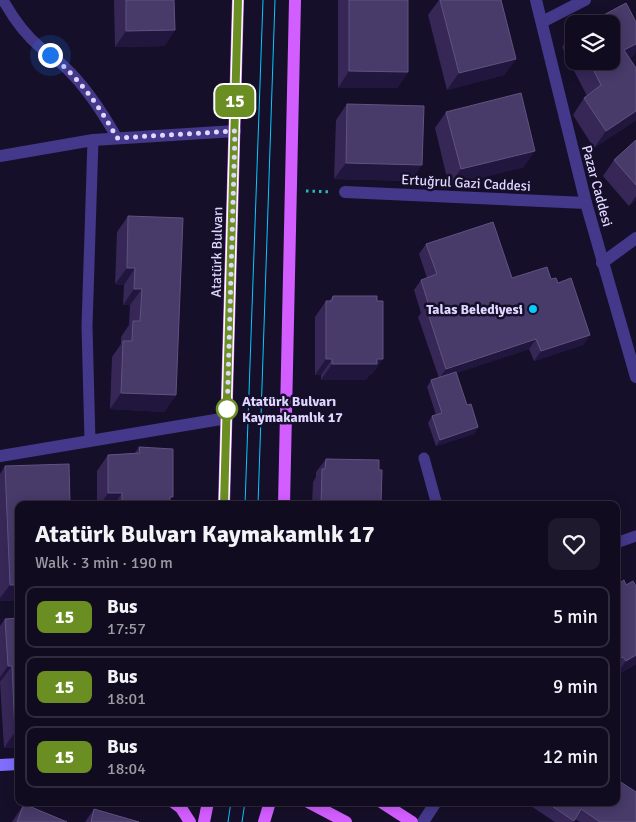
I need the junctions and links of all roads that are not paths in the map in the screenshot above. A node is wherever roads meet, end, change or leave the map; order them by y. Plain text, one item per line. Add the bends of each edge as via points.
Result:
1 (3, 0) edge
2 (238, 0) edge
3 (295, 0) edge
4 (536, 0) edge
5 (585, 0) edge
6 (542, 22) junction
7 (235, 131) junction
8 (117, 138) junction
9 (94, 140) junction
10 (0, 156) edge
11 (345, 192) road end
12 (586, 204) junction
13 (636, 238) edge
14 (602, 263) junction
15 (636, 377) edge
16 (227, 418) junction
17 (90, 441) junction
18 (0, 456) edge
19 (424, 458) dead end
20 (224, 501) edge
21 (284, 501) edge
22 (436, 501) edge
23 (636, 536) edge
24 (620, 542) edge
25 (15, 764) edge
26 (0, 765) edge
27 (178, 806) edge
28 (207, 806) edge
29 (269, 806) edge
30 (316, 806) edge
31 (387, 806) edge
32 (434, 806) edge
33 (190, 822) edge
34 (204, 822) edge
35 (264, 822) edge
36 (346, 822) edge
37 (412, 822) edge
38 (424, 822) edge

1 - 8 lane via 12,18 30,38 76,78 105,116
2 - 7 main road, Atatürk Bulvarı
3 - 21 main road
4 - 6 street, Pazar Caddesi
5 - 6 street
6 - 12 street, Pazar Caddesi
7 - 8 street
7 - 16 main road, Atatürk Bulvarı
8 - 9 street
9 - 10 street
9 - 17 lane via 87,326
11 - 12 street, Ertuğrul Gazi Caddesi
12 - 14 street, Pazar Caddesi
13 - 14 street
14 - 15 street, Pazar Caddesi
16 - 17 street
16 - 20 main road, Atatürk Bulvarı
17 - 18 street
19 - 22 lane
23 - 24 lane
25 - 26 street
27 - 33 main road
28 - 34 main road
29 - 35 main road
30 - 36 main road
31 - 37 main road
32 - 38 street

